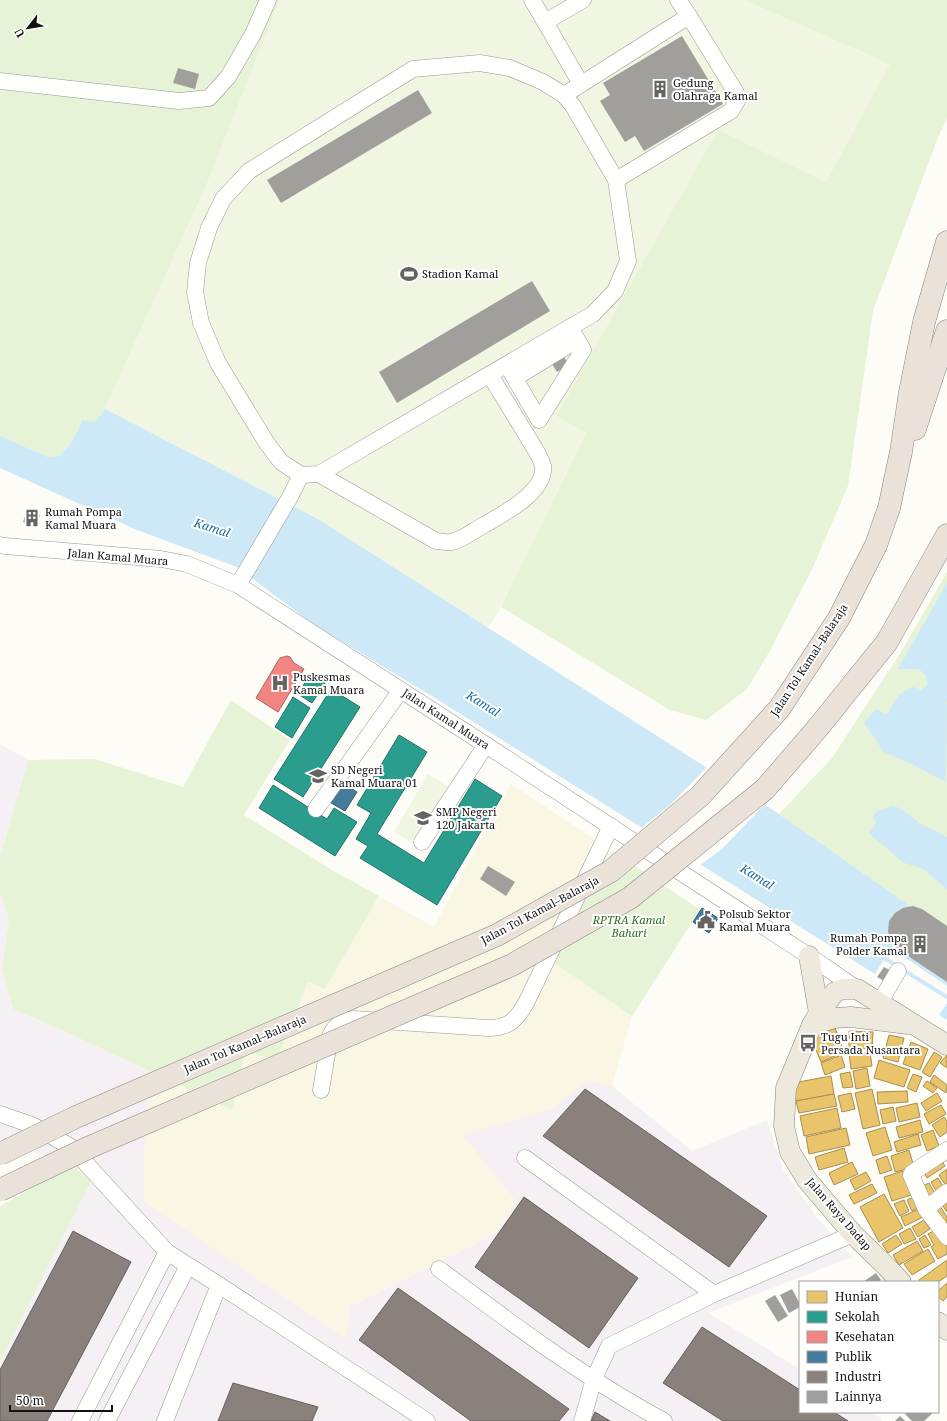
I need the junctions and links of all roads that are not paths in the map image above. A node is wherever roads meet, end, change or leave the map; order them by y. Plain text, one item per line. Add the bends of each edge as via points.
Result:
1 (268, 0) edge
2 (532, 0) edge
3 (583, 0) edge
4 (678, 0) edge
5 (689, 16) junction
6 (546, 22) junction
7 (0, 81) edge
8 (581, 84) junction
9 (564, 94) junction
10 (616, 180) junction
11 (947, 242) edge
12 (947, 331) edge
13 (574, 333) junction
14 (511, 372) junction
15 (490, 375) junction
16 (301, 474) junction
17 (319, 474) junction
18 (889, 508) junction
19 (947, 535) edge
20 (0, 545) edge
21 (240, 581) junction
22 (401, 690) junction
23 (486, 745) junction
24 (316, 809) dead end
25 (610, 826) junction
26 (422, 842) dead end
27 (809, 956) junction
28 (898, 971) dead end
29 (857, 989) junction
30 (880, 1002) junction
31 (816, 1019) junction
32 (914, 1025) junction
33 (947, 1045) edge
34 (321, 1090) dead end
35 (0, 1114) edge
36 (947, 1150) edge
37 (0, 1154) edge
38 (525, 1158) dead end
39 (0, 1190) edge
40 (947, 1192) edge
41 (926, 1209) junction
42 (853, 1234) junction
43 (947, 1237) edge
44 (167, 1252) junction
45 (188, 1266) junction
46 (439, 1269) dead end
47 (900, 1281) edge
48 (219, 1285) junction
49 (714, 1294) junction
50 (939, 1323) edge
51 (947, 1330) edge
52 (594, 1379) junction
53 (80, 1421) edge
54 (107, 1421) edge
55 (165, 1421) edge
56 (427, 1421) edge
57 (582, 1421) edge
58 (664, 1421) edge

1 - 7 street via 253,34 228,77 209,98 179,102
2 - 6 street
3 - 6 street
4 - 5 street
5 - 8 street
5 - 10 street via 736,93 737,101 731,111
6 - 8 street
8 - 9 street
9 - 10 street
9 - 16 street via 510,68 480,63 413,69 249,170 222,199 198,263 195,292 201,323 218,363 266,442 281,462
10 - 13 street via 628,260 615,291
11 - 18 highway via 924,322
12 - 18 highway
13 - 14 street
13 - 14 street via 583,350 539,420
14 - 15 street
15 - 17 street
15 - 17 street via 543,466 539,481 528,495 493,520 451,542 436,541
16 - 17 street
16 - 21 street
18 - 37 highway, Jalan Tol Kamal–Balaraja, bridge via 876,544 839,618 779,709 700,796 611,871 497,935 76,1117
19 - 39 highway, bridge via 887,642 765,789 630,898 512,965 90,1147
20 - 21 street, Jalan Kamal Muara via 160,559 187,564
21 - 22 street, Jalan Kamal Muara
22 - 23 street, Jalan Kamal Muara
22 - 24 street
23 - 25 street, Jalan Kamal Muara
23 - 26 street
25 - 27 street, Jalan Kamal Muara
25 - 34 street via 526,1003 513,1020 500,1028 488,1028 348,1020 338,1025 330,1036
27 - 29 street, Jalan Kamal Muara
27 - 31 main road
28 - 30 street
29 - 30 main road
29 - 31 main road, Jalan Raya Dadap via 835,992
30 - 32 main road
31 - 32 main road via 852,1016
31 - 42 main road, Jalan Raya Dadap via 786,1088 784,1126 790,1152 808,1180
32 - 33 main road
35 - 44 street via 32,1126 71,1147
36 - 41 street via 911,1175
38 - 49 street
40 - 41 street
41 - 43 street
42 - 47 main road, Jalan Raya Dadap
42 - 49 street
44 - 45 street
44 - 53 street
45 - 48 street
45 - 54 street
46 - 52 street
48 - 55 street
48 - 56 street
49 - 52 street via 609,1346
50 - 51 main road
52 - 57 street
52 - 58 street

